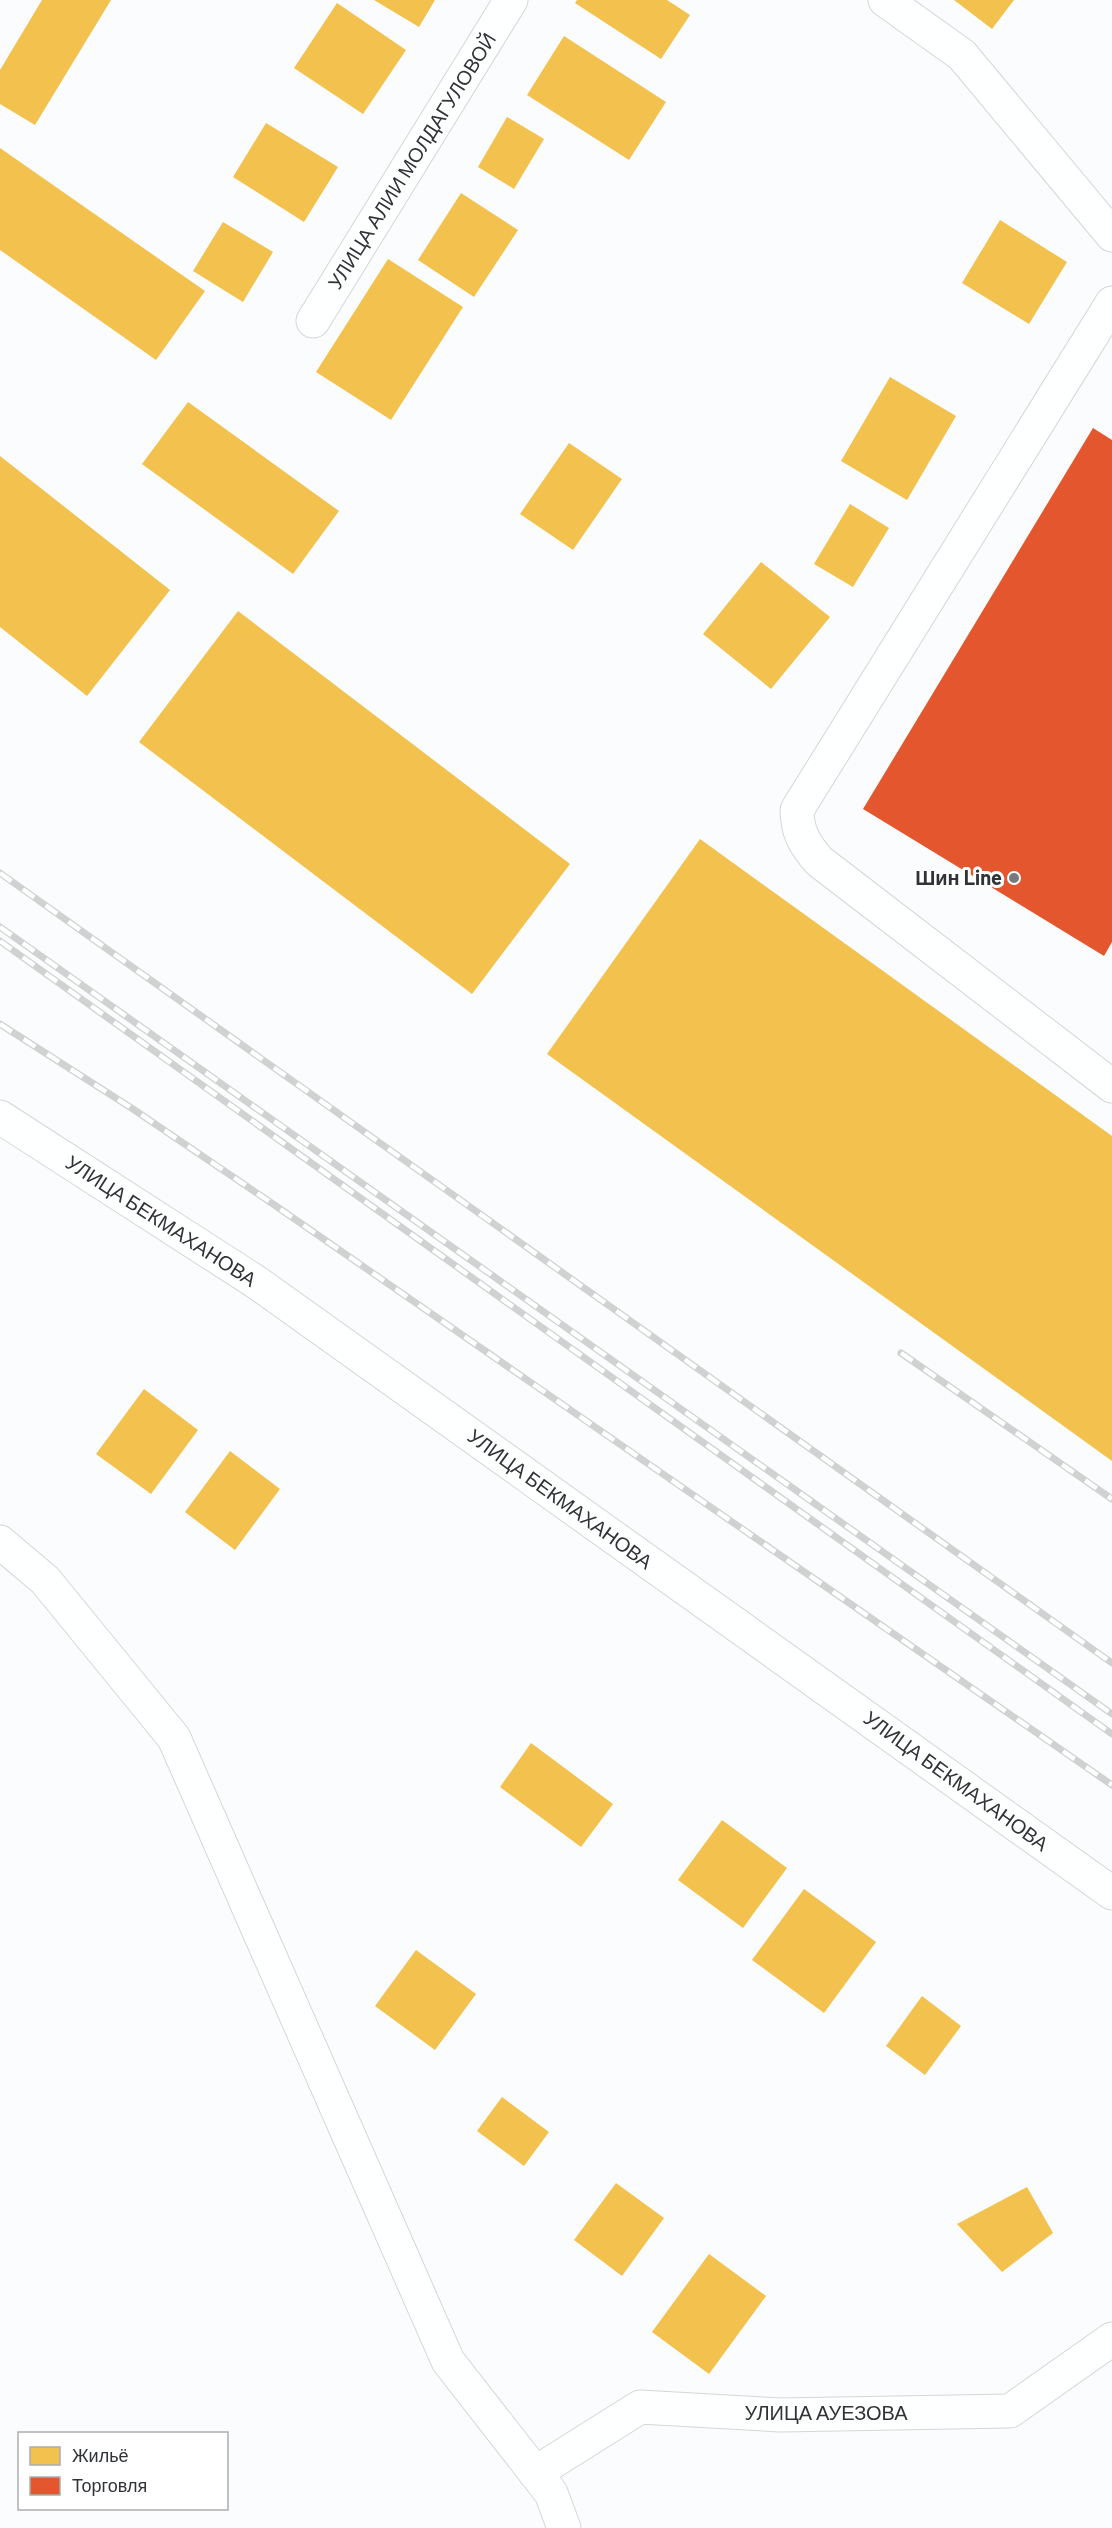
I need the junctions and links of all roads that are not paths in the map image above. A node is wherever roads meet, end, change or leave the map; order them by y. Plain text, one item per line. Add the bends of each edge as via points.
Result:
1 (511, 0) edge
2 (885, 0) edge
3 (1112, 235) edge
4 (1112, 303) edge
5 (313, 321) dead end
6 (1112, 1086) edge
7 (0, 1118) edge
8 (0, 1542) edge
9 (1112, 1893) edge
10 (1112, 2339) edge
11 (535, 2473) junction
12 (564, 2528) edge

1 - 5 street, УЛИЦА АЛИИ МОЛДАГУЛОВОЙ
2 - 3 street via 962,55
4 - 6 street via 797,810 797,825 804,844 819,861
7 - 9 street, УЛИЦА БЕКМАХАНОВА via 256,1282
8 - 11 street via 45,1580 174,1738 448,2361
10 - 11 street, УЛИЦА АУЕЗОВА via 1010,2411 780,2415 640,2407
11 - 12 street via 551,2493

